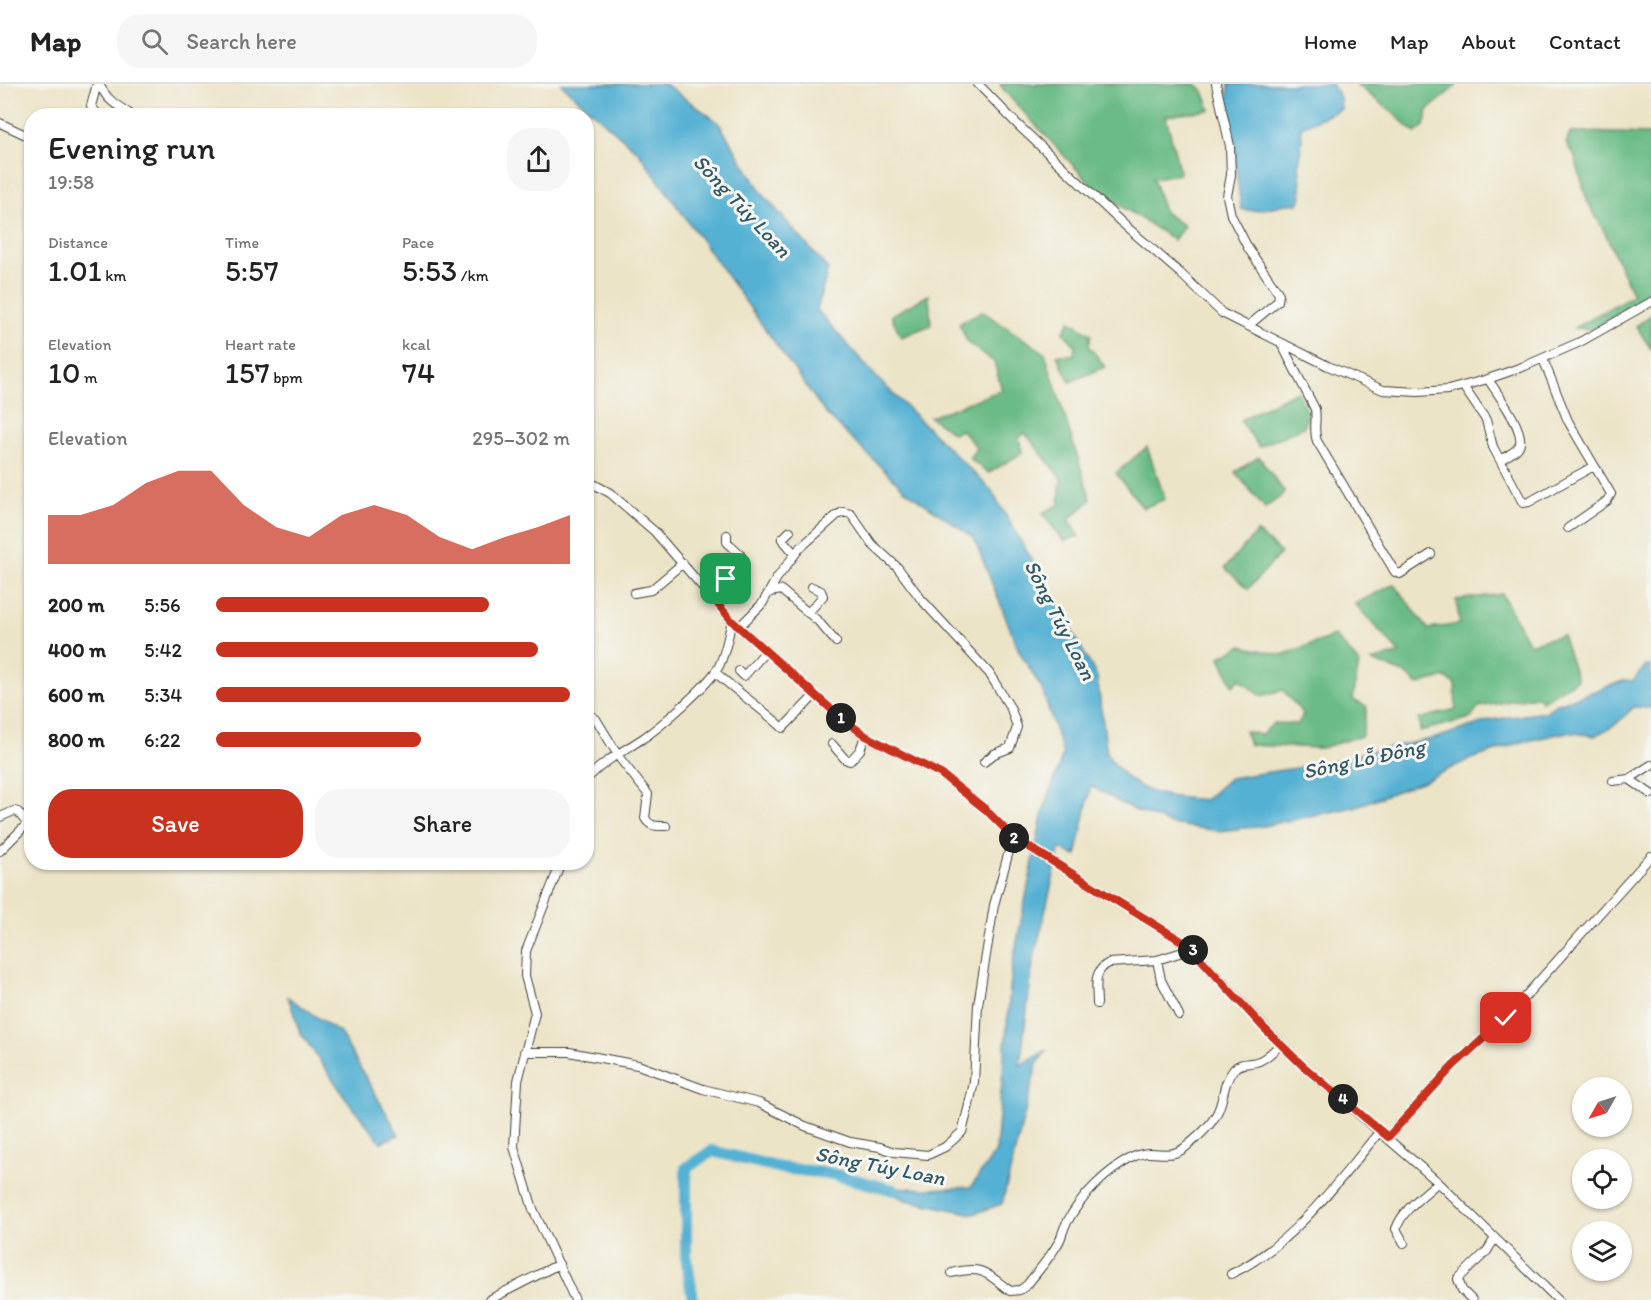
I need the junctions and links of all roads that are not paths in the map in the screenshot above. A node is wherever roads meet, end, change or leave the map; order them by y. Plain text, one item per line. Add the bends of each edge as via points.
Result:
1 (98, 84) edge
2 (978, 84) edge
3 (1216, 84) edge
4 (92, 108) edge
5 (119, 108) edge
6 (0, 123) edge
7 (24, 134) edge
8 (1651, 302) edge
9 (1248, 326) junction
10 (1281, 343) junction
11 (1543, 359) junction
12 (1488, 379) junction
13 (1463, 386) junction
14 (1500, 460) junction
15 (1594, 466) junction
16 (594, 484) edge
17 (1568, 528) dead end
18 (790, 531) dead end
19 (728, 535) dead end
20 (795, 554) junction
21 (1431, 554) dead end
22 (682, 563) junction
23 (812, 587) dead end
24 (770, 592) junction
25 (634, 593) dead end
26 (710, 595) junction
27 (808, 613) junction
28 (736, 624) junction
29 (836, 642) dead end
30 (766, 651) junction
31 (739, 671) dead end
32 (715, 672) junction
33 (815, 696) junction
34 (594, 718) edge
35 (866, 736) junction
36 (832, 744) dead end
37 (618, 754) junction
38 (984, 762) dead end
39 (1651, 765) edge
40 (594, 771) edge
41 (1629, 779) junction
42 (1613, 781) dead end
43 (1651, 794) edge
44 (0, 817) edge
45 (24, 818) edge
46 (666, 826) dead end
47 (24, 830) edge
48 (1013, 837) junction
49 (0, 852) edge
50 (1651, 856) edge
51 (558, 870) edge
52 (1192, 949) junction
53 (1157, 960) junction
54 (1097, 1004) dead end
55 (1179, 1015) dead end
56 (1281, 1044) junction
57 (524, 1052) junction
58 (1380, 1131) junction
59 (1388, 1137) junction
60 (1438, 1182) junction
61 (1495, 1238) junction
62 (1404, 1243) dead end
63 (559, 1264) junction
64 (952, 1273) dead end
65 (1231, 1274) dead end
66 (489, 1300) edge
67 (575, 1300) edge
68 (1472, 1300) edge
69 (1558, 1300) edge

1 - 4 street
1 - 5 street via 106,98
2 - 9 street via 1222,313
3 - 9 street via 1230,146 1227,196 1231,215 1279,294 1278,301
6 - 7 street
8 - 11 street
9 - 10 street
10 - 13 street via 1383,390 1418,393
10 - 21 street via 1314,409 1317,441 1395,572 1400,574
11 - 12 street
11 - 15 street via 1568,421
12 - 13 street
12 - 14 street via 1521,437 1516,450
13 - 14 street via 1486,420
14 - 15 street via 1526,504
15 - 17 street via 1611,496
16 - 22 street via 654,531
18 - 20 street via 782,539
19 - 26 street via 727,542 744,562 722,582 722,594
20 - 24 street
20 - 38 street via 837,515 851,514 872,544 898,568 989,673 1011,710 1017,727 1010,748
22 - 25 street via 651,590
22 - 26 street
23 - 27 street via 823,596
24 - 27 street via 781,590
24 - 28 street via 758,610
26 - 28 street
27 - 29 street
28 - 30 street
28 - 32 street
30 - 31 street via 744,676
30 - 33 street
32 - 33 street via 783,729
32 - 37 street via 678,710
33 - 35 street
34 - 37 street
35 - 36 street via 851,764
35 - 48 street via 941,774
37 - 40 street
37 - 46 street via 648,794 645,818 654,826
39 - 41 street
41 - 42 street
41 - 43 street
44 - 45 street via 14,811
47 - 49 street
48 - 52 street
48 - 57 street via 994,905 978,1005 969,1105 962,1131 945,1147 928,1155 850,1142 805,1126 759,1103 703,1089 638,1065 568,1052
50 - 59 street via 1504,1020 1453,1066
51 - 57 street via 526,951 525,976 535,1013
52 - 53 street
52 - 56 street
53 - 54 street via 1105,964 1098,971
53 - 55 street via 1161,980
56 - 58 street
56 - 64 street via 1258,1062 1235,1068 1224,1084 1215,1117 1181,1151 1168,1155 1142,1153 1094,1186 1070,1218 1057,1246 1020,1290 1010,1291 980,1269
57 - 63 street via 514,1148 533,1209
58 - 59 street
58 - 65 street via 1294,1228 1245,1268
59 - 60 street
60 - 61 street
60 - 62 street via 1401,1218 1396,1229
61 - 68 street via 1458,1279
61 - 69 street
63 - 66 street
63 - 67 street

